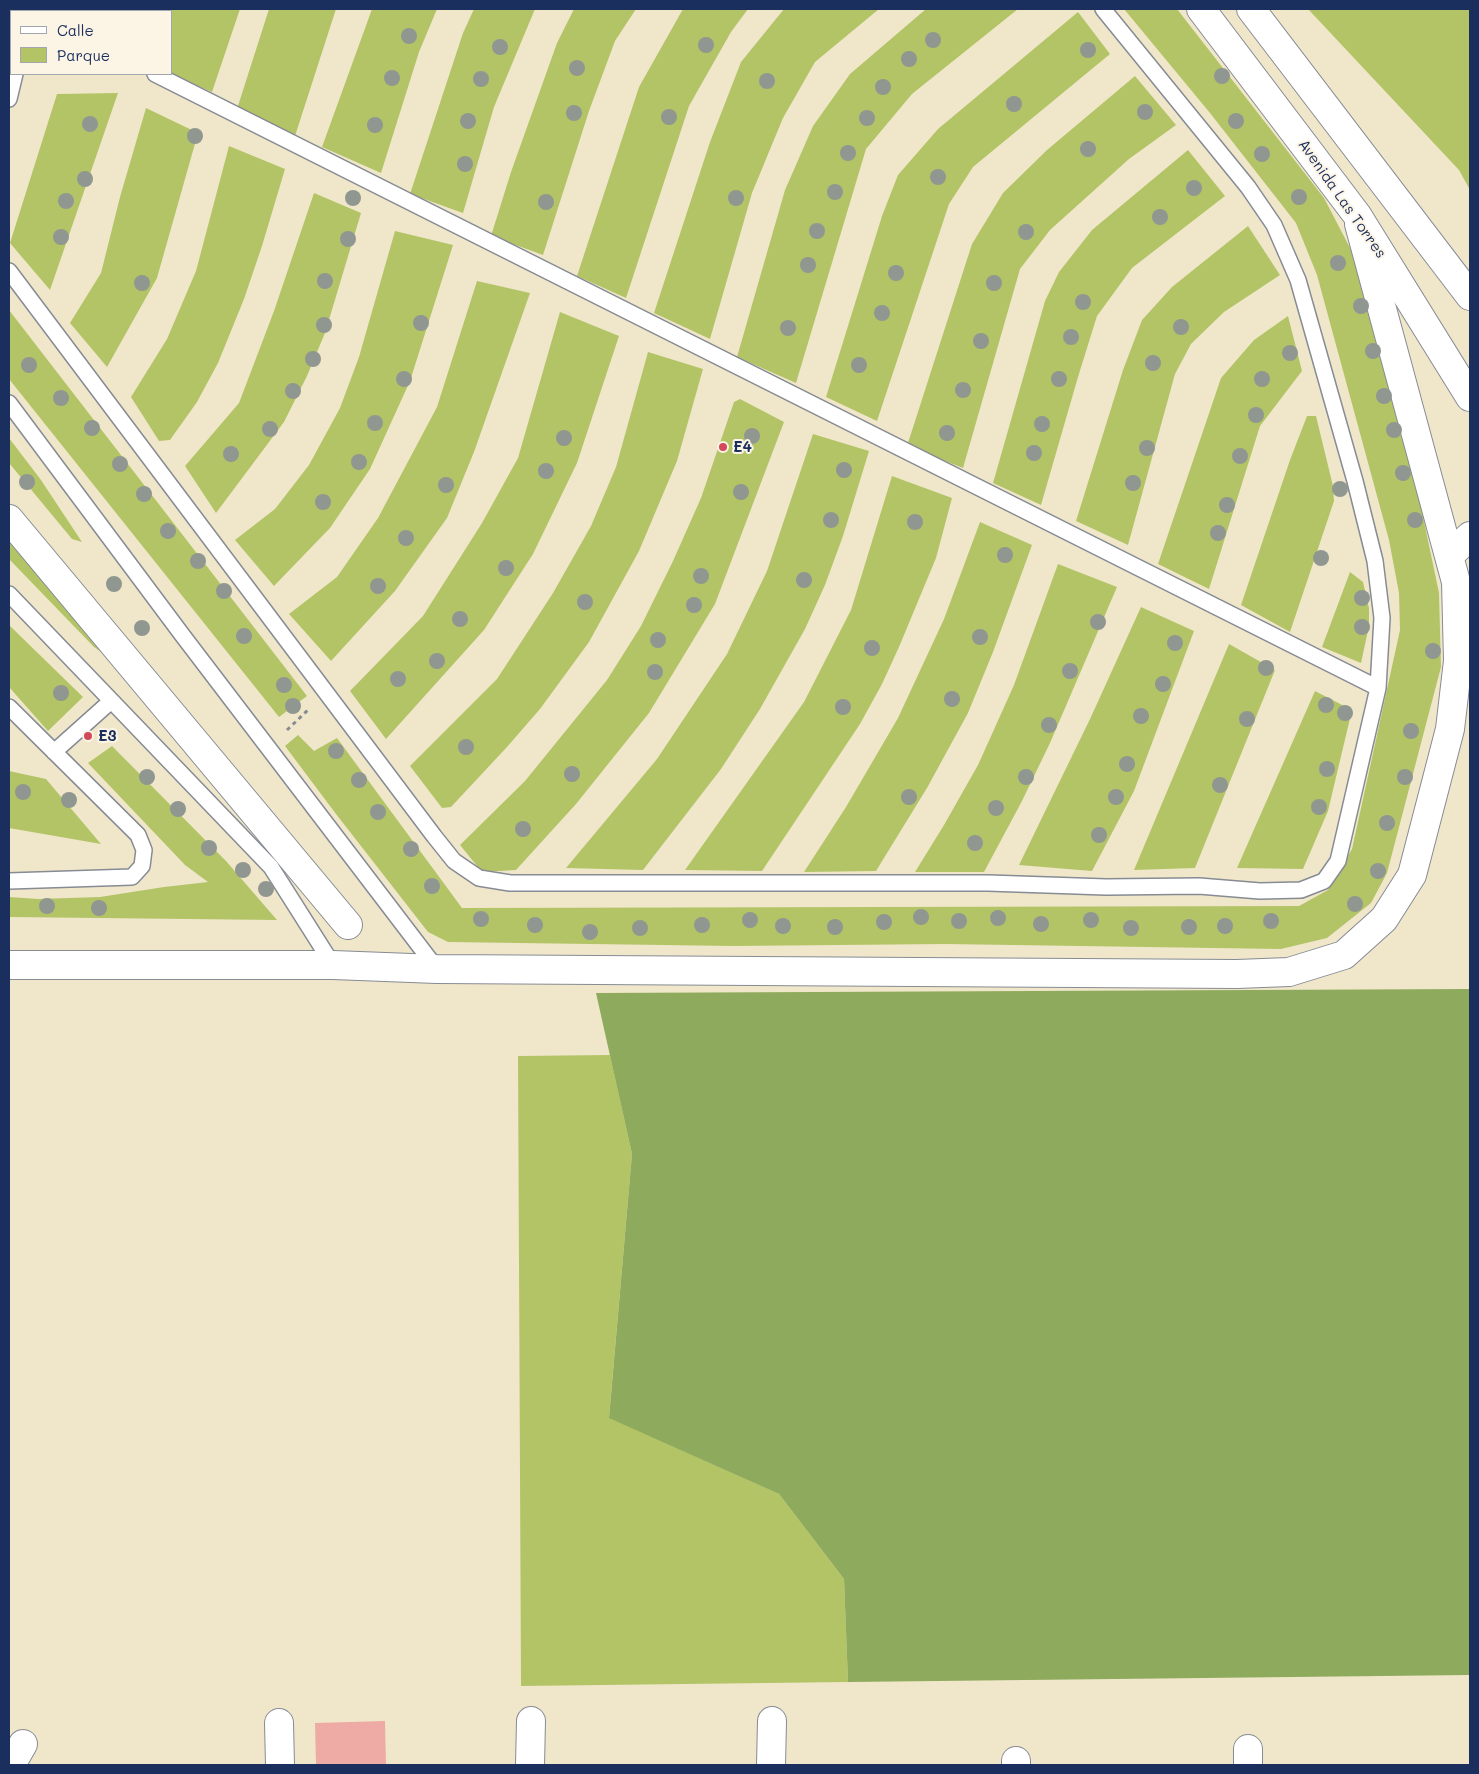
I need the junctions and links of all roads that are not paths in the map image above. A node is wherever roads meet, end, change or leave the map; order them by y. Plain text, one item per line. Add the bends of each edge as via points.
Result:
1 (1103, 9) edge
2 (1201, 9) edge
3 (1251, 9) edge
4 (15, 75) edge
5 (157, 75) edge
6 (9, 99) edge
7 (1357, 214) junction
8 (9, 271) edge
9 (1470, 296) edge
10 (1470, 396) edge
11 (9, 403) edge
12 (9, 519) edge
13 (1470, 536) edge
14 (1449, 556) junction
15 (9, 594) edge
16 (1378, 688) junction
17 (111, 701) junction
18 (9, 707) edge
19 (54, 752) junction
20 (9, 881) edge
21 (348, 925) dead end
22 (9, 965) edge
23 (333, 965) junction
24 (437, 970) junction
25 (531, 1721) dead end
26 (772, 1721) dead end
27 (279, 1723) dead end
28 (280, 1765) edge
29 (530, 1765) edge
30 (771, 1765) edge

1 - 16 lane via 1248,188 1274,226 1298,280 1375,561 1382,618
2 - 7 street, Avenida Las Torres
3 - 9 street
4 - 6 lane
5 - 16 lane
7 - 10 street, Avenida Las Torres
7 - 14 street
8 - 16 lane via 454,861 479,878 510,883 969,883 1300,890 1324,881 1338,861
11 - 24 lane
12 - 21 street
13 - 14 street
14 - 24 street via 1456,582 1458,661 1450,729 1412,875 1384,919 1344,955 1289,972 1237,974
15 - 17 lane
17 - 19 lane
17 - 23 lane via 271,867
18 - 19 lane
19 - 20 lane via 138,836 144,850 142,866 132,878
22 - 23 street
23 - 24 street
25 - 29 street
26 - 30 street
27 - 28 street

